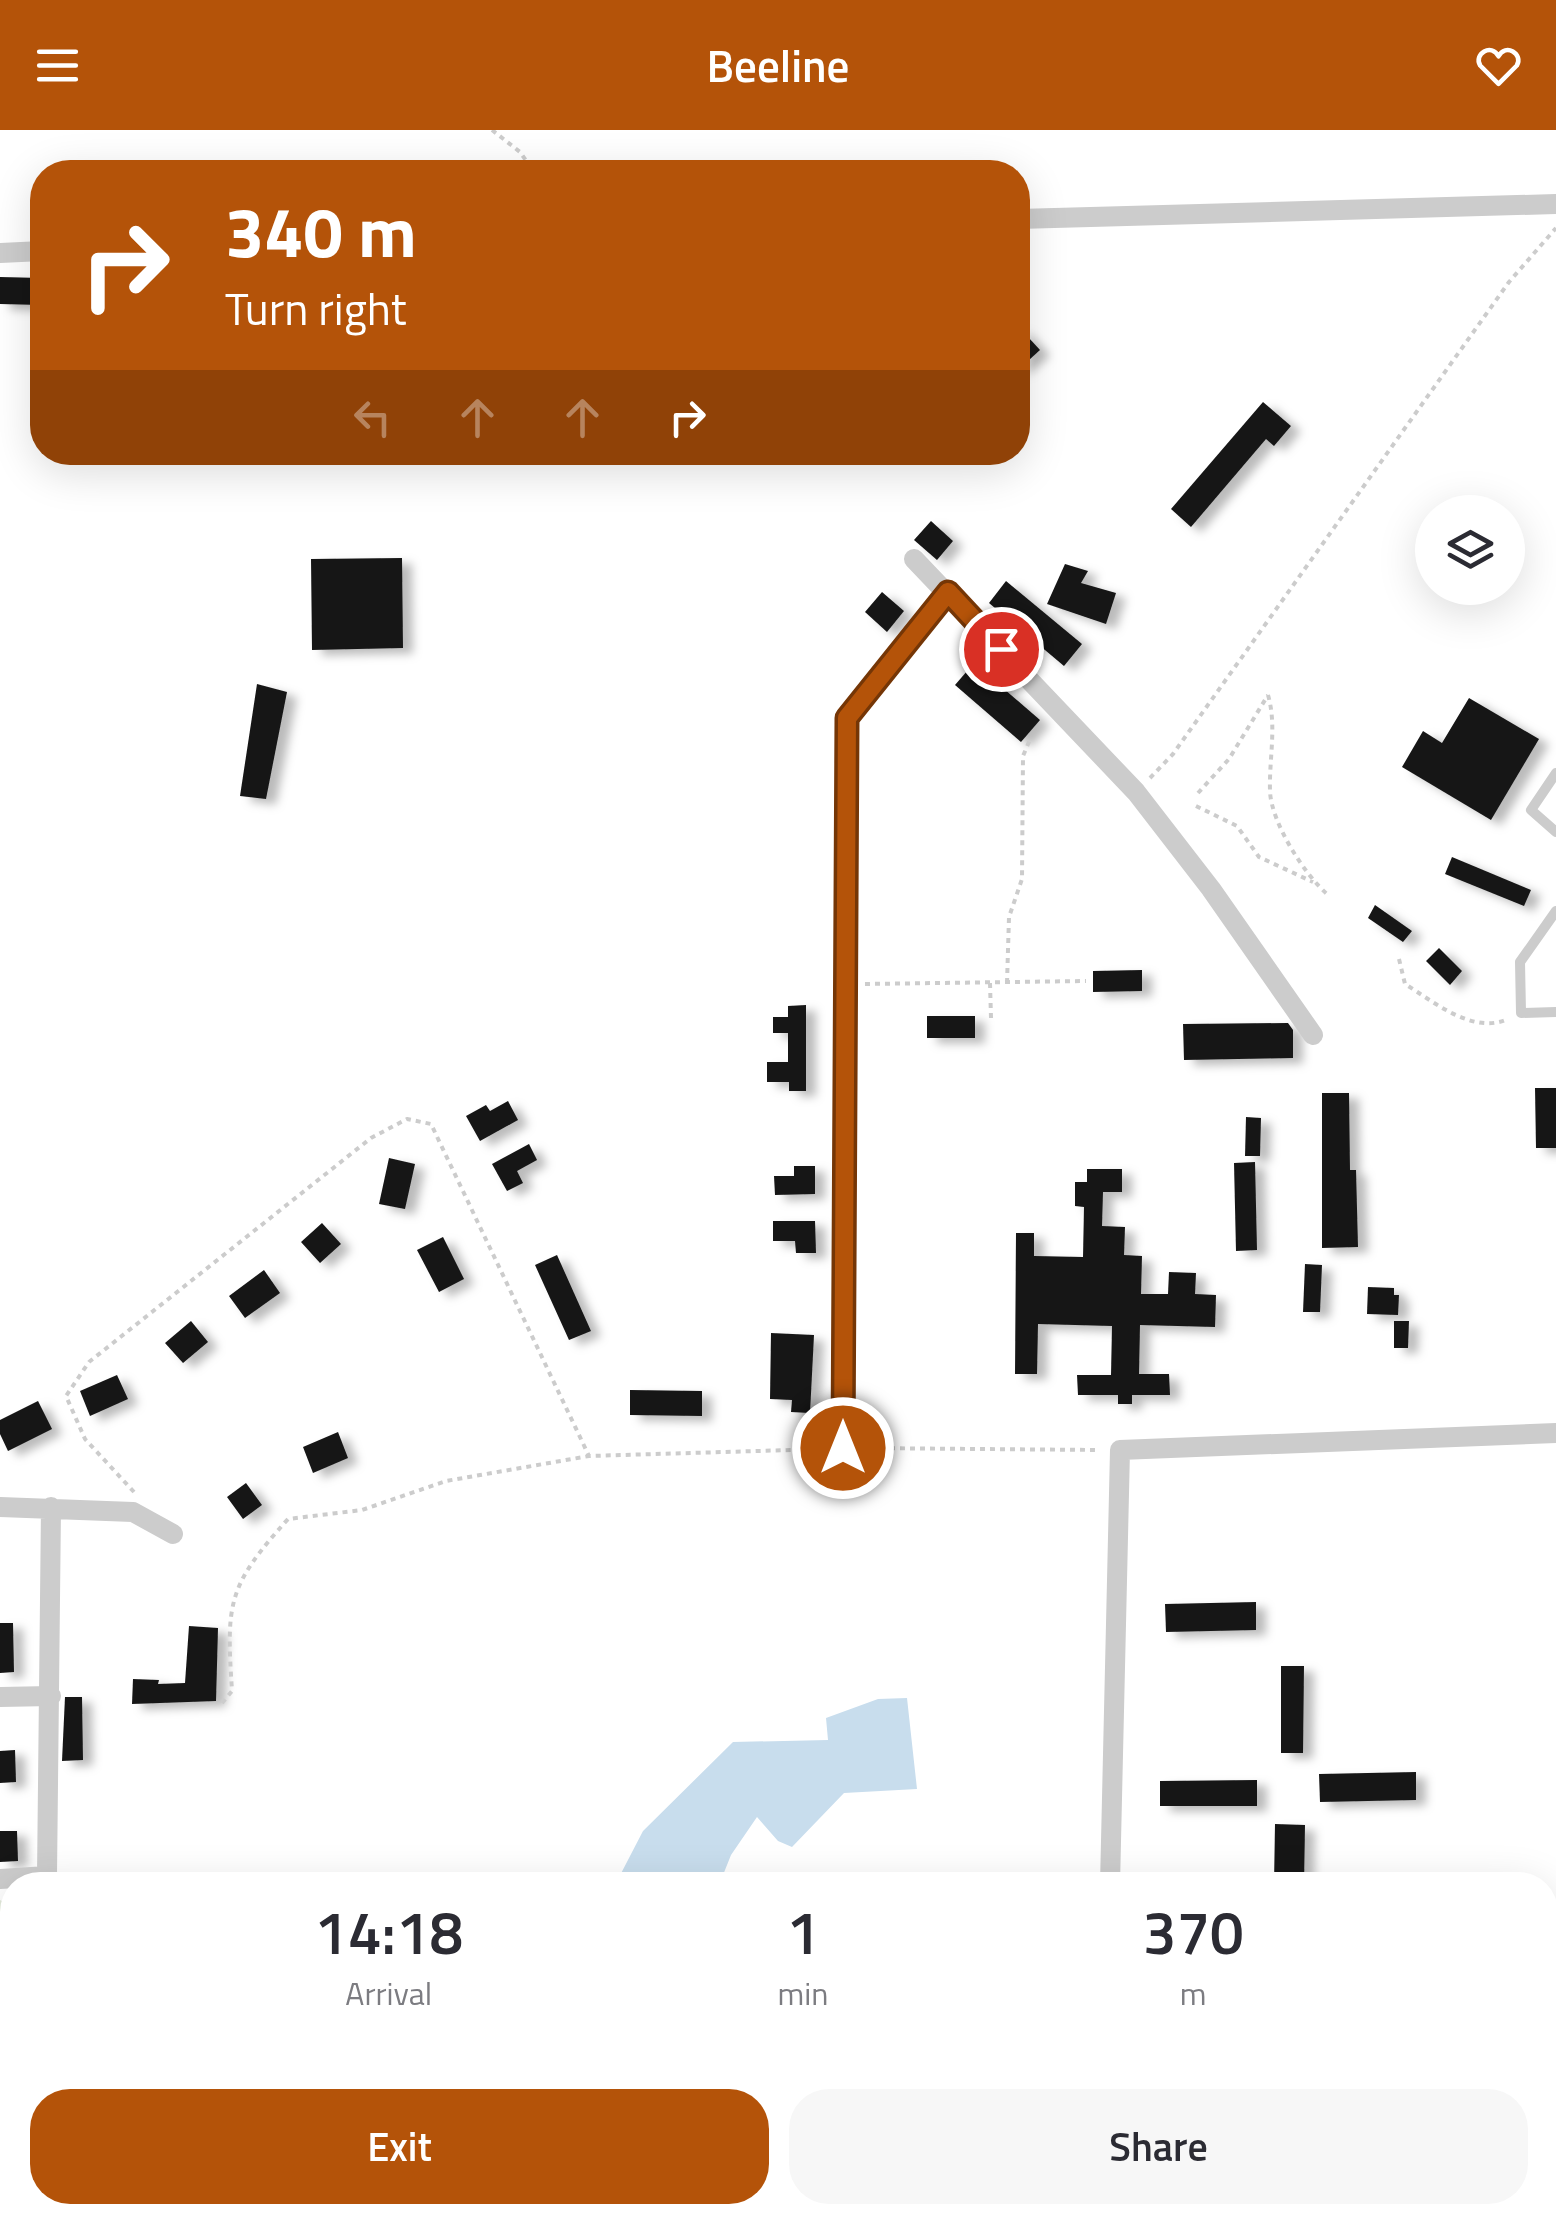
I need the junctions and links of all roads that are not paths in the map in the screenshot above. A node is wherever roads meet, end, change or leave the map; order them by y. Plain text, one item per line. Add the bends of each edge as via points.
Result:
1 (1556, 204) edge
2 (1030, 219) edge
3 (30, 252) edge
4 (0, 253) edge
5 (914, 559) dead end
6 (948, 592) junction
7 (1556, 773) edge
8 (1556, 832) edge
9 (1556, 912) edge
10 (1556, 1012) edge
11 (1312, 1036) dead end
12 (1556, 1433) edge
13 (843, 1448) road end
14 (0, 1508) edge
15 (52, 1508) junction
16 (174, 1534) dead end
17 (52, 1696) junction
18 (0, 1697) edge
19 (48, 1872) edge
20 (1110, 1872) edge

1 - 2 street
3 - 4 street
5 - 6 street
6 - 11 street via 1136,792
6 - 13 street via 847,718
7 - 8 lane via 1531,810
9 - 10 lane via 1520,962 1521,1013
12 - 20 street via 1120,1450
14 - 15 street
15 - 16 street via 133,1512
15 - 17 street
17 - 18 street
17 - 19 street

